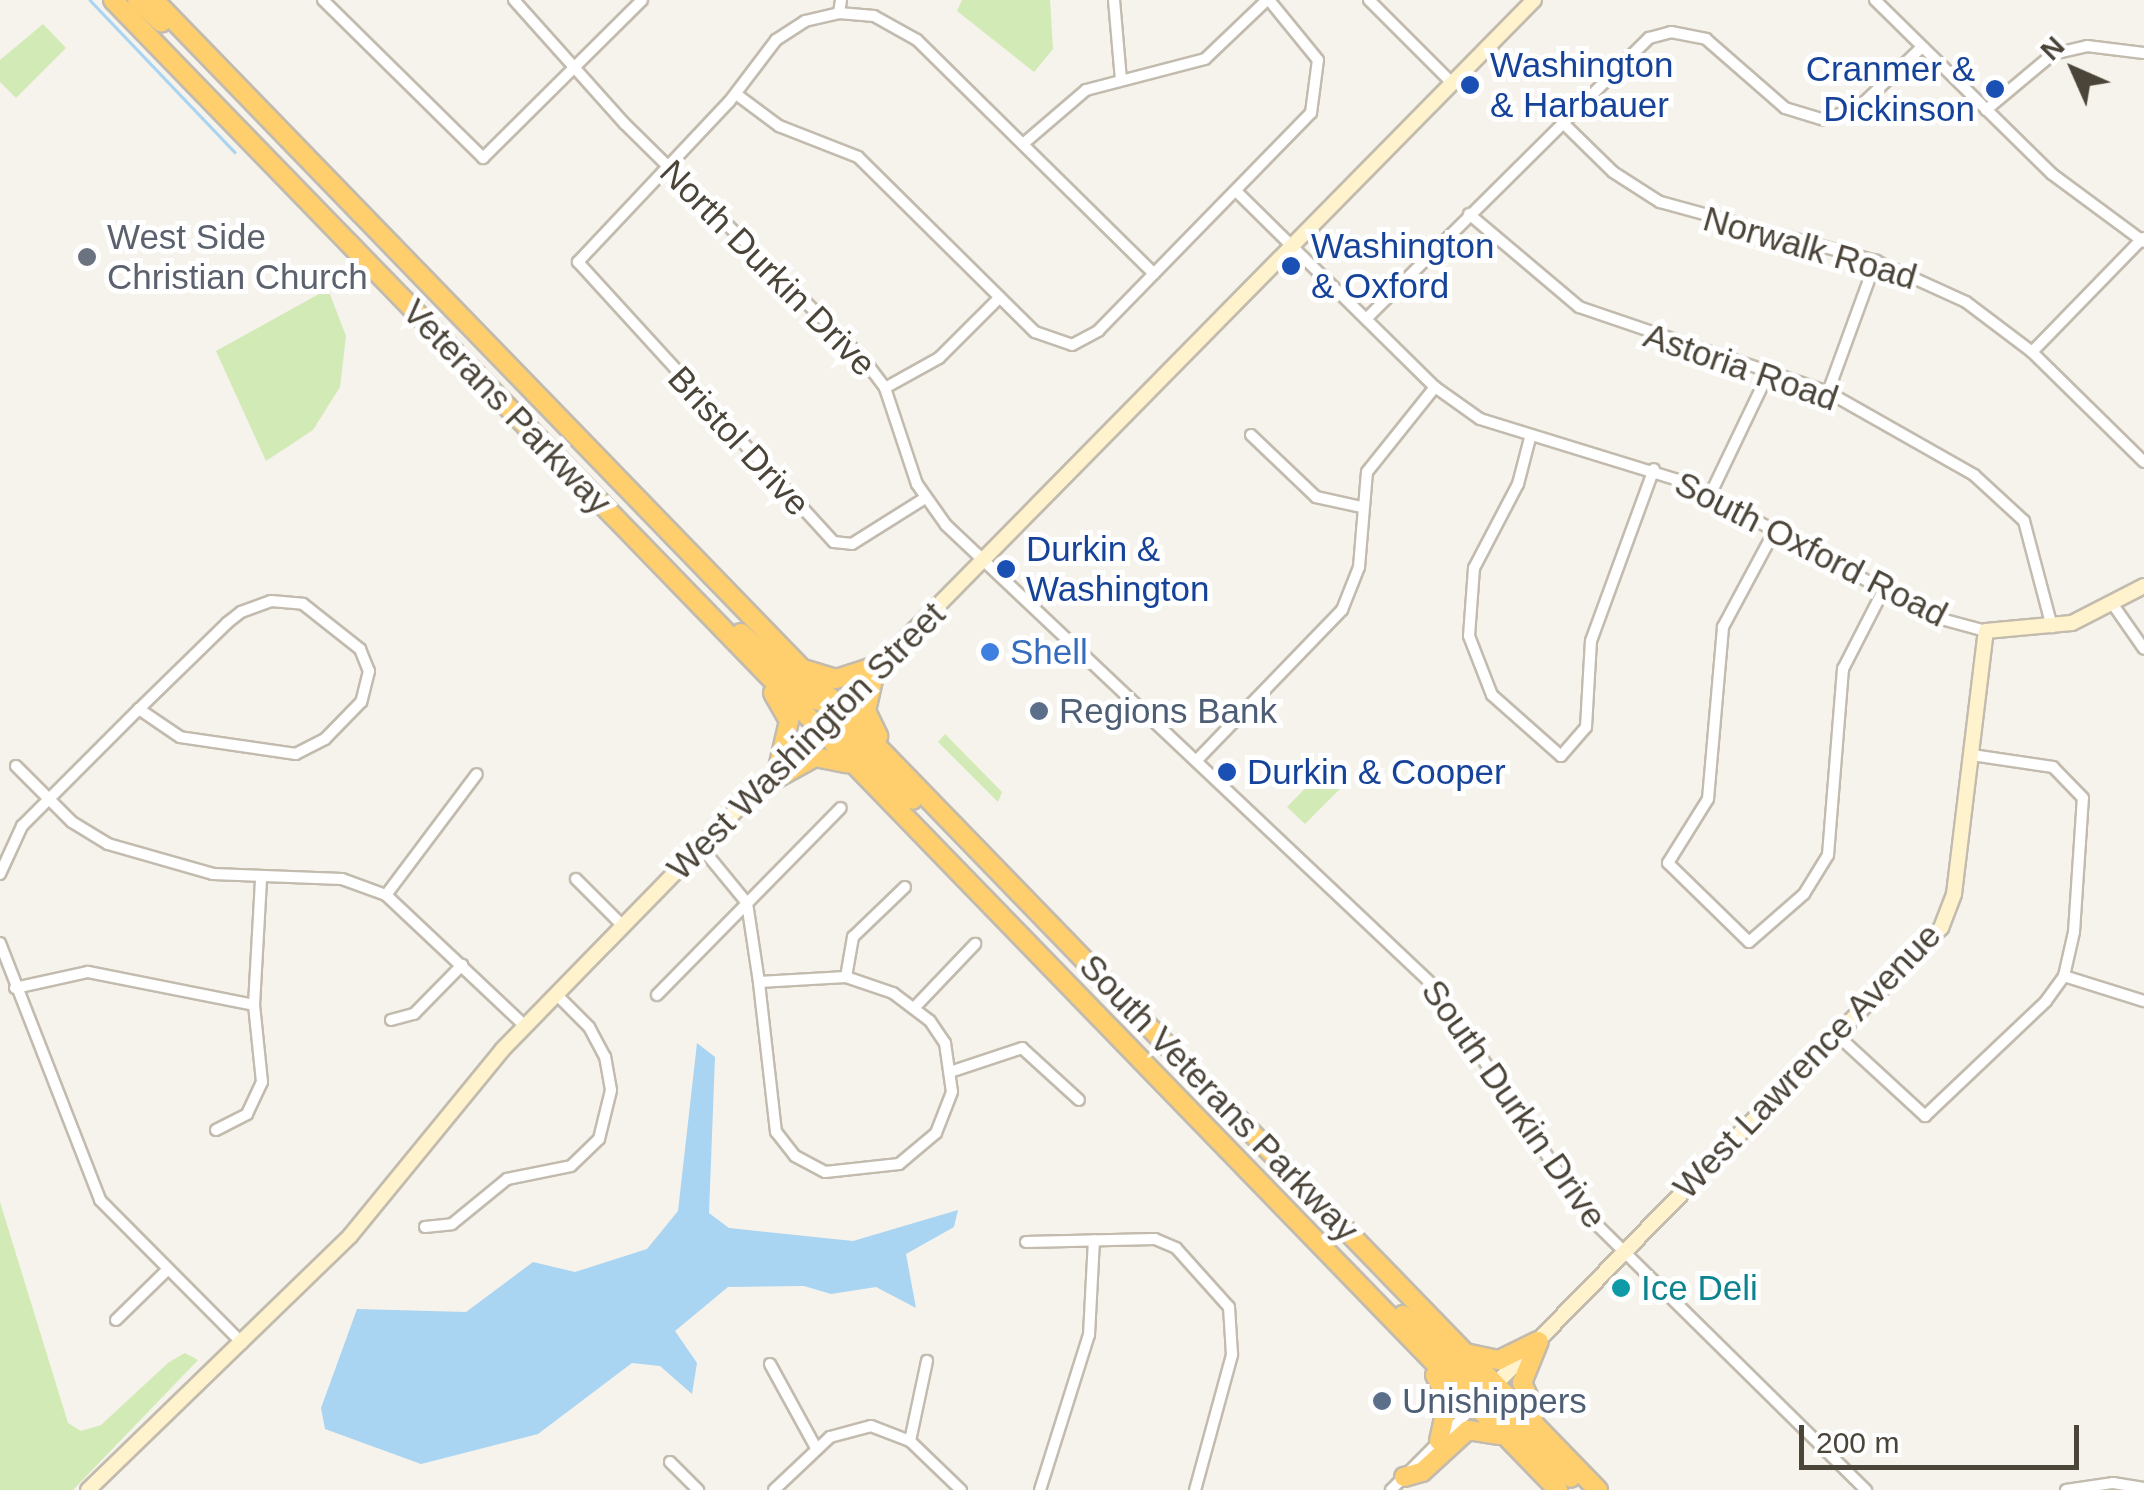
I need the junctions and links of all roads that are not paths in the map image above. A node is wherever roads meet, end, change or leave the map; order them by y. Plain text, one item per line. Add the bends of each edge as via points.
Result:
1 (114, 0) edge
2 (137, 0) edge
3 (324, 0) edge
4 (514, 0) edge
5 (642, 0) edge
6 (841, 0) edge
7 (1114, 0) edge
8 (1268, 0) edge
9 (1369, 0) edge
10 (1534, 0) edge
11 (1874, 0) edge
12 (158, 2) edge
13 (839, 13) junction
14 (1922, 47) junction
15 (2144, 53) edge
16 (210, 58) junction
17 (578, 66) junction
18 (1121, 80) junction
19 (1452, 83) junction
20 (736, 94) junction
21 (1986, 110) junction
22 (1562, 122) junction
23 (1023, 144) junction
24 (667, 164) junction
25 (1236, 191) junction
26 (1470, 214) junction
27 (2143, 240) edge
28 (1292, 246) junction
29 (1876, 261) junction
30 (1154, 274) junction
31 (1000, 297) junction
32 (1366, 319) junction
33 (2032, 352) junction
34 (1770, 370) junction
35 (1434, 386) junction
36 (885, 388) junction
37 (1828, 392) junction
38 (1251, 435) dead end
39 (1530, 438) junction
40 (2144, 462) edge
41 (1654, 470) junction
42 (1711, 493) junction
43 (924, 498) junction
44 (1362, 507) junction
45 (1775, 530) junction
46 (654, 558) junction
47 (982, 561) junction
48 (2144, 586) edge
49 (1883, 591) junction
50 (2114, 606) junction
51 (710, 616) junction
52 (2052, 628) junction
53 (1986, 631) junction
54 (2144, 649) edge
55 (798, 665) junction
56 (878, 668) junction
57 (839, 707) junction
58 (139, 709) junction
59 (818, 728) junction
60 (1972, 755) junction
61 (1197, 760) junction
62 (16, 766) dead end
63 (778, 768) junction
64 (857, 768) junction
65 (477, 774) dead end
66 (757, 789) junction
67 (48, 800) junction
68 (841, 808) dead end
69 (956, 827) junction
70 (701, 847) junction
71 (0, 874) edge
72 (261, 879) junction
73 (576, 879) dead end
74 (906, 887) dead end
75 (386, 895) junction
76 (747, 903) junction
77 (1033, 906) junction
78 (623, 926) junction
79 (0, 944) edge
80 (975, 944) dead end
81 (462, 965) junction
82 (2064, 976) junction
83 (846, 977) junction
84 (759, 982) junction
85 (15, 988) junction
86 (556, 994) junction
87 (657, 995) dead end
88 (2144, 1002) edge
89 (254, 1005) junction
90 (916, 1006) junction
91 (391, 1020) dead end
92 (525, 1026) junction
93 (1837, 1035) junction
94 (953, 1071) junction
95 (1080, 1100) dead end
96 (216, 1130) dead end
97 (1297, 1222) junction
98 (425, 1227) dead end
99 (1094, 1240) junction
100 (1026, 1242) dead end
101 (1623, 1252) junction
102 (167, 1270) junction
103 (1362, 1289) junction
104 (116, 1320) dead end
105 (1538, 1340) junction
106 (242, 1343) junction
107 (1464, 1352) junction
108 (927, 1360) dead end
109 (770, 1364) dead end
110 (1496, 1384) junction
111 (1475, 1405) junction
112 (1507, 1438) junction
113 (910, 1441) junction
114 (1439, 1441) junction
115 (816, 1448) junction
116 (670, 1462) dead end
117 (1398, 1484) edge
118 (2144, 1488) edge
119 (88, 1490) edge
120 (698, 1490) edge
121 (774, 1490) edge
122 (961, 1490) edge
123 (1040, 1490) edge
124 (1195, 1490) edge
125 (1558, 1490) edge
126 (1584, 1490) edge
127 (1598, 1490) edge
128 (1609, 1490) edge
129 (1866, 1490) edge
130 (2066, 1490) edge

1 - 46 highway, Veterans Parkway
2 - 16 highway
3 - 17 street via 483,161
4 - 17 street, North Durkin Drive
5 - 17 street
6 - 13 street
7 - 18 street
8 - 18 street via 1205,59
8 - 25 street via 1314,50 1320,89 1303,123
9 - 19 street
10 - 19 street, West Washington Street
11 - 14 street
12 - 16 highway, Veterans Parkway
13 - 20 street via 805,21 776,40
13 - 23 street via 874,16 906,32
14 - 21 street
14 - 22 street via 1857,110 1810,118 1784,108 1717,45 1671,32 1638,45
15 - 21 street via 2087,46 2053,54
16 - 55 highway, Veterans Parkway
17 - 24 street, North Durkin Drive
18 - 23 street via 1071,99
19 - 28 street, West Washington Street
20 - 24 street
20 - 31 street via 779,126 858,156
21 - 27 street via 2052,174
22 - 26 street
22 - 29 street, Norwalk Road via 1613,172 1670,206
23 - 30 street
24 - 36 street, North Durkin Drive
24 - 43 street, Bristol Drive via 573,262 841,550
25 - 28 street, South Oxford Road
25 - 30 street
26 - 32 street
26 - 34 street, Astoria Road via 1579,307
27 - 33 street
28 - 32 street, South Oxford Road
28 - 47 street, West Washington Street
29 - 33 street, Norwalk Road via 1966,302
29 - 37 street
30 - 31 street via 1098,331 1066,345 1041,337
31 - 36 street via 938,358
32 - 35 street, South Oxford Road
33 - 40 street, Norwalk Road
34 - 37 street, Astoria Road
34 - 42 street
35 - 39 street, South Oxford Road via 1480,419
35 - 44 street via 1373,458
36 - 43 street, North Durkin Drive
37 - 52 street, Astoria Road via 1902,430 2011,506 2038,549
38 - 44 street via 1316,496
39 - 41 street, South Oxford Road
39 - 41 street via 1518,484 1474,568 1469,636 1492,696 1561,760 1586,727 1590,641
41 - 42 street, South Oxford Road
42 - 45 street, South Oxford Road
43 - 47 street, North Durkin Drive
44 - 61 street via 1359,567 1342,610
45 - 49 street, South Oxford Road
45 - 49 street via 1723,627 1708,799 1663,863 1749,946 1804,894 1828,856 1843,669
46 - 51 highway, Veterans Parkway
46 - 57 highway via 813,700
47 - 56 street, West Washington Street
47 - 61 street, South Durkin Drive
48 - 50 street
49 - 53 street, South Oxford Road via 1951,624
50 - 52 street
50 - 54 street
51 - 59 highway, Veterans Parkway
51 - 63 highway via 786,712
52 - 53 street
53 - 60 street, West Lawrence Avenue
55 - 56 highway via 836,679
55 - 57 highway, Veterans Parkway
56 - 57 street, West Washington Street
56 - 69 highway via 870,725
57 - 59 street, West Washington Street
57 - 69 highway, South Veterans Parkway
58 - 58 street via 166,732 194,741 296,754 325,739 361,702 370,680 360,649 303,604 255,605
58 - 67 street
59 - 63 street, West Washington Street
59 - 64 highway, South Veterans Parkway
59 - 77 highway via 842,735
60 - 82 street via 2053,767 2083,798 2086,832
60 - 93 street, West Lawrence Avenue via 1954,894 1941,928
61 - 101 street, South Durkin Drive via 1441,994 1562,1183
62 - 67 street
63 - 66 street, West Washington Street
64 - 66 highway via 820,756
64 - 97 highway, South Veterans Parkway
65 - 75 street
66 - 70 street, West Washington Street
67 - 71 street via 9,844
67 - 72 street via 108,844 168,864
68 - 76 street
69 - 77 highway, South Veterans Parkway
70 - 76 street
70 - 78 street, West Washington Street
72 - 75 street via 342,880
72 - 89 street
73 - 78 street
74 - 83 street via 853,936
75 - 81 street
76 - 84 street
76 - 87 street
77 - 107 highway, South Veterans Parkway
78 - 86 street, West Washington Street
79 - 85 street
80 - 90 street
81 - 91 street via 414,1014
81 - 92 street
82 - 88 street
82 - 93 street via 1924,1121
83 - 84 street
83 - 90 street
84 - 94 street via 776,1132 794,1156 825,1172 872,1171 923,1148 946,1115
85 - 89 street via 88,972
85 - 102 street via 92,1186
86 - 92 street, West Washington Street
86 - 98 street via 589,1027 605,1057 611,1090 599,1139 571,1166 507,1180 452,1224
89 - 96 street via 259,1092 238,1124
90 - 94 street via 945,1043
92 - 106 street, West Washington Street via 372,1213
93 - 101 street, West Lawrence Avenue
94 - 95 street via 1022,1048
97 - 103 highway, South Veterans Parkway
97 - 110 highway via 1472,1378
99 - 100 street
99 - 123 street via 1089,1335
99 - 124 street via 1165,1243 1229,1306 1232,1355
101 - 105 street, West Lawrence Avenue
101 - 129 street, South Durkin Drive
102 - 104 street
102 - 106 street
103 - 111 highway, South Veterans Parkway
103 - 114 highway via 1366,1305 1442,1384 1448,1400
105 - 107 highway via 1499,1360
105 - 110 street, West Lawrence Avenue
105 - 128 highway via 1523,1378 1526,1403
106 - 119 street, West Washington Street
107 - 110 highway, South Veterans Parkway
108 - 113 street
109 - 115 street
110 - 111 street, West Lawrence Avenue
110 - 127 highway, South Veterans Parkway
111 - 112 highway, South Veterans Parkway
111 - 114 street, West Lawrence Avenue
111 - 126 highway via 1498,1410
112 - 117 highway via 1468,1430 1422,1472
112 - 125 highway, South Veterans Parkway
113 - 115 street via 859,1427
113 - 122 street
114 - 117 street, West Lawrence Avenue
115 - 121 street
116 - 120 street
118 - 130 street via 2113,1483

